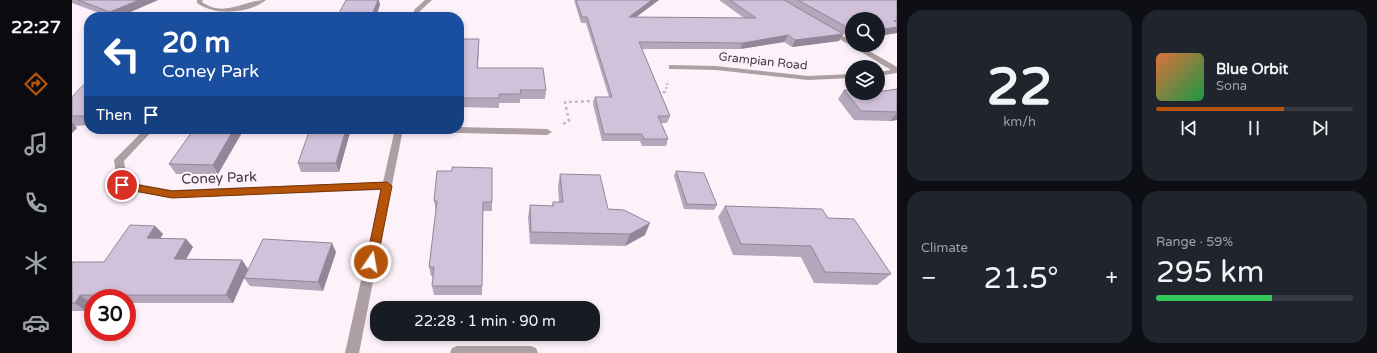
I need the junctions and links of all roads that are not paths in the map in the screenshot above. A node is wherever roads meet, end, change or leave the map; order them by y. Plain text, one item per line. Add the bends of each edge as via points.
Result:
1 (200, 0) edge
2 (262, 0) edge
3 (429, 0) edge
4 (416, 12) edge
5 (825, 28) edge
6 (845, 39) edge
7 (866, 52) edge
8 (672, 67) road end
9 (897, 71) edge
10 (885, 73) edge
11 (845, 76) edge
12 (464, 130) edge
13 (547, 132) road end
14 (145, 134) edge
15 (397, 134) edge
16 (387, 186) junction
17 (352, 353) edge
18 (457, 353) edge
19 (531, 353) edge

1 - 2 street via 203,6 224,10 246,7
3 - 4 street
5 - 6 street
7 - 9 street
8 - 11 street, Grampian Road via 716,68 808,78
9 - 10 street
12 - 13 street
14 - 16 street, Coney Park via 119,160 122,185 172,194
15 - 16 street
16 - 17 street
18 - 19 street

